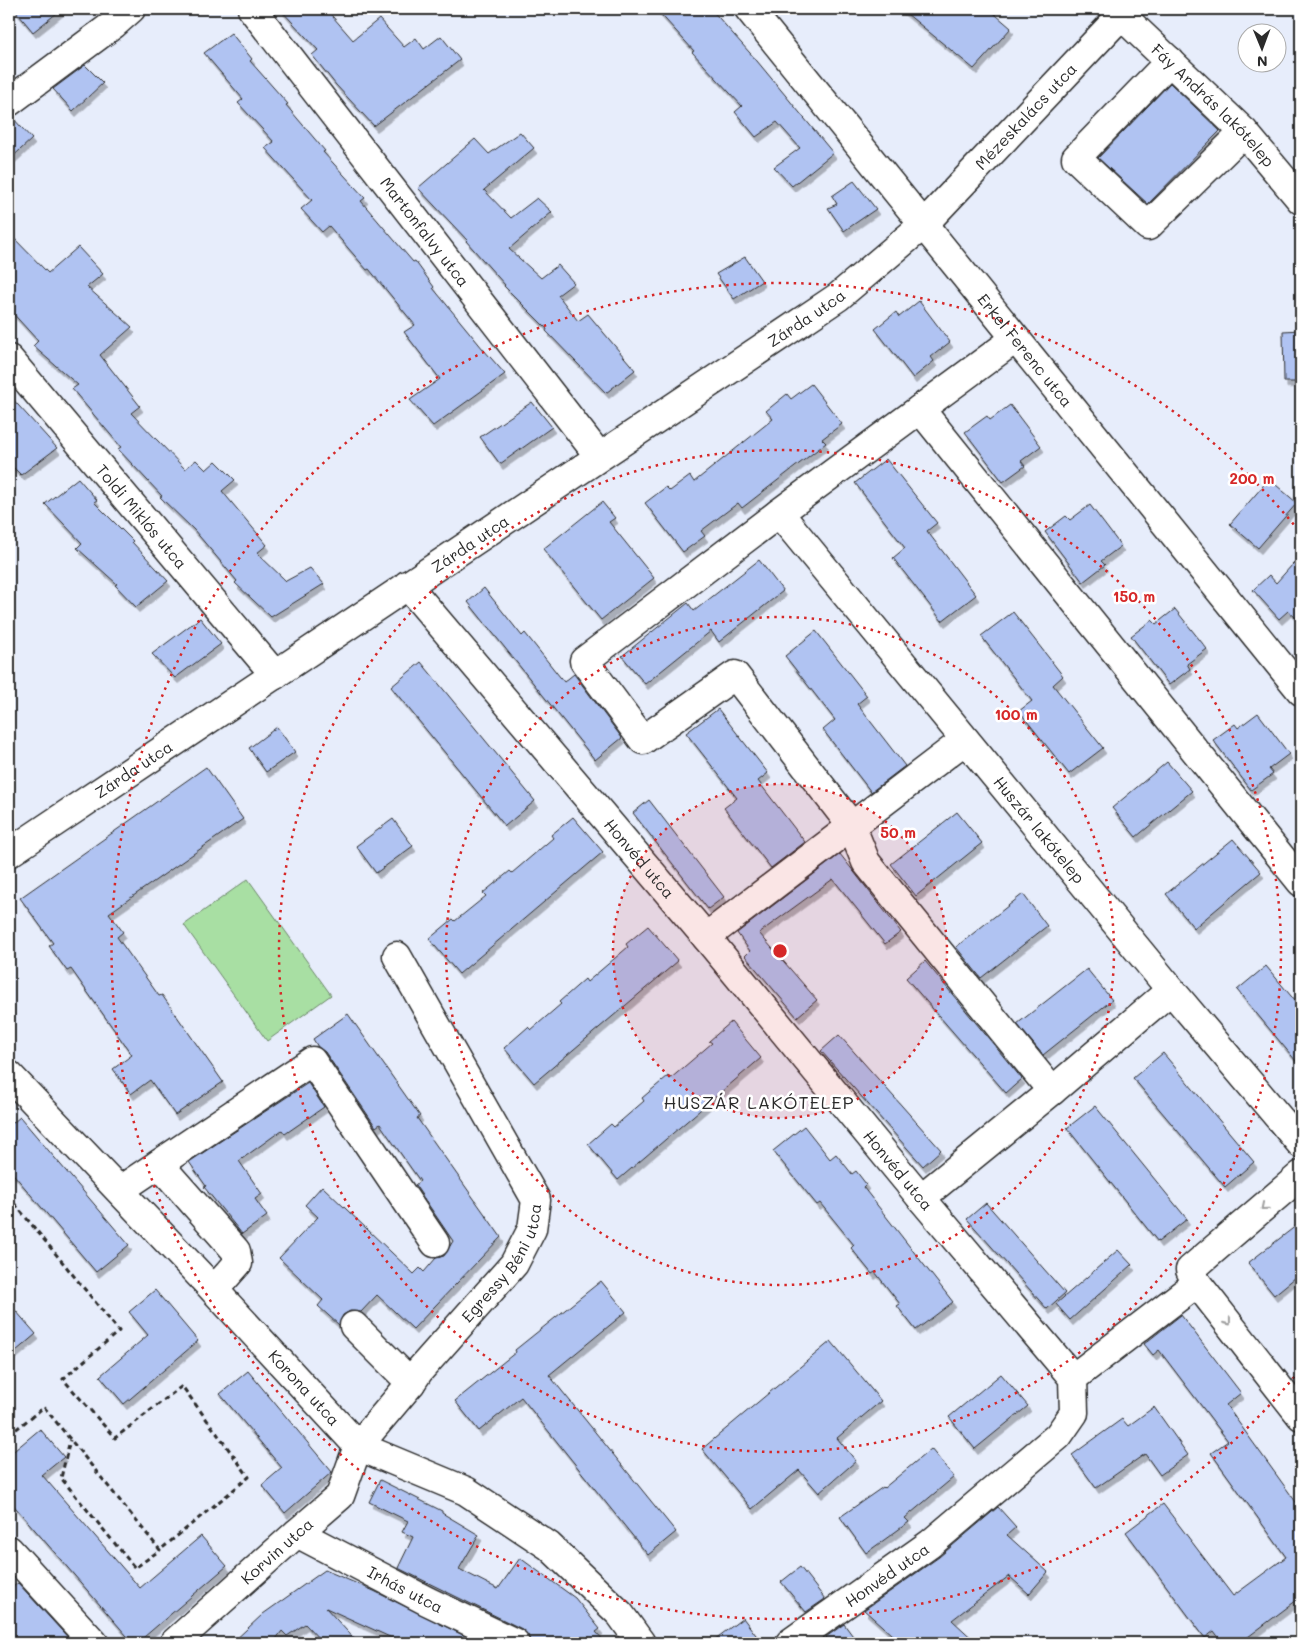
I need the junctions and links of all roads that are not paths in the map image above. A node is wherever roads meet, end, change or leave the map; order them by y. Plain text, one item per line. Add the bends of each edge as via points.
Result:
1 (131, 9) edge
2 (252, 9) edge
3 (749, 9) edge
4 (1124, 12) edge
5 (1170, 61) junction
6 (9, 102) edge
7 (1244, 132) junction
8 (1301, 200) edge
9 (923, 225) junction
10 (1015, 339) junction
11 (9, 359) edge
12 (920, 409) junction
13 (598, 456) junction
14 (779, 513) junction
15 (407, 585) junction
16 (275, 676) junction
17 (1301, 691) edge
18 (964, 740) junction
19 (851, 825) junction
20 (9, 853) edge
21 (1301, 882) edge
22 (706, 937) junction
23 (397, 956) dead end
24 (1171, 990) junction
25 (9, 1075) edge
26 (1052, 1091) junction
27 (1301, 1144) edge
28 (159, 1164) junction
29 (1301, 1175) edge
30 (120, 1190) junction
31 (921, 1198) junction
32 (435, 1243) dead end
33 (1198, 1283) junction
34 (214, 1290) junction
35 (354, 1326) dead end
36 (1073, 1378) junction
37 (411, 1383) junction
38 (1301, 1416) edge
39 (358, 1446) junction
40 (297, 1532) junction
41 (12, 1559) edge
42 (94, 1643) edge
43 (174, 1643) edge
44 (515, 1643) edge
45 (641, 1643) edge
46 (790, 1643) edge

1 - 6 street
2 - 13 street, Martonfalvy utca
3 - 9 street, Erkel Ferenc utca
4 - 5 street, Fáy András lakótelep
4 - 9 street, Mézeskalács utca
5 - 7 street, Fáy András lakótelep
5 - 7 street via 1076,158 1148,226
7 - 8 street, Fáy András lakótelep
9 - 10 street, Erkel Ferenc utca
9 - 13 street, Zárda utca via 838,297
10 - 12 street
10 - 17 street, Erkel Ferenc utca
11 - 16 street, Toldi Miklós utca
12 - 14 street
12 - 21 street
13 - 15 street, Zárda utca
14 - 18 street, Huszár lakótelep
14 - 19 street via 584,661 643,740 735,675
15 - 16 street, Zárda utca
15 - 22 street, Honvéd utca
16 - 20 street, Zárda utca
18 - 19 street
18 - 24 street, Huszár lakótelep
19 - 22 street
19 - 26 street via 866,862
22 - 31 street, Honvéd utca
23 - 37 street, Egressy Béni utca via 536,1200 532,1230 514,1264
24 - 26 street
24 - 27 street, Huszár lakótelep
25 - 30 street, Korona utca
26 - 31 street
28 - 30 street
28 - 32 street via 312,1061
28 - 34 street via 236,1251 238,1263
29 -> 33 street via 1190,1270
30 - 34 street, Korona utca
31 - 36 street, Honvéd utca
33 - 36 street
33 -> 38 street
34 - 39 street, Korona utca
35 - 37 street
36 - 46 street, Honvéd utca via 1074,1413 1058,1436 930,1544
37 - 39 street, Egressy Béni utca
39 - 40 street, Korvin utca via 340,1496
39 - 45 street, Korona utca via 466,1491 549,1546 620,1614
40 - 43 street, Korvin utca
40 - 44 street, Irhás utca via 427,1601
41 - 42 street

